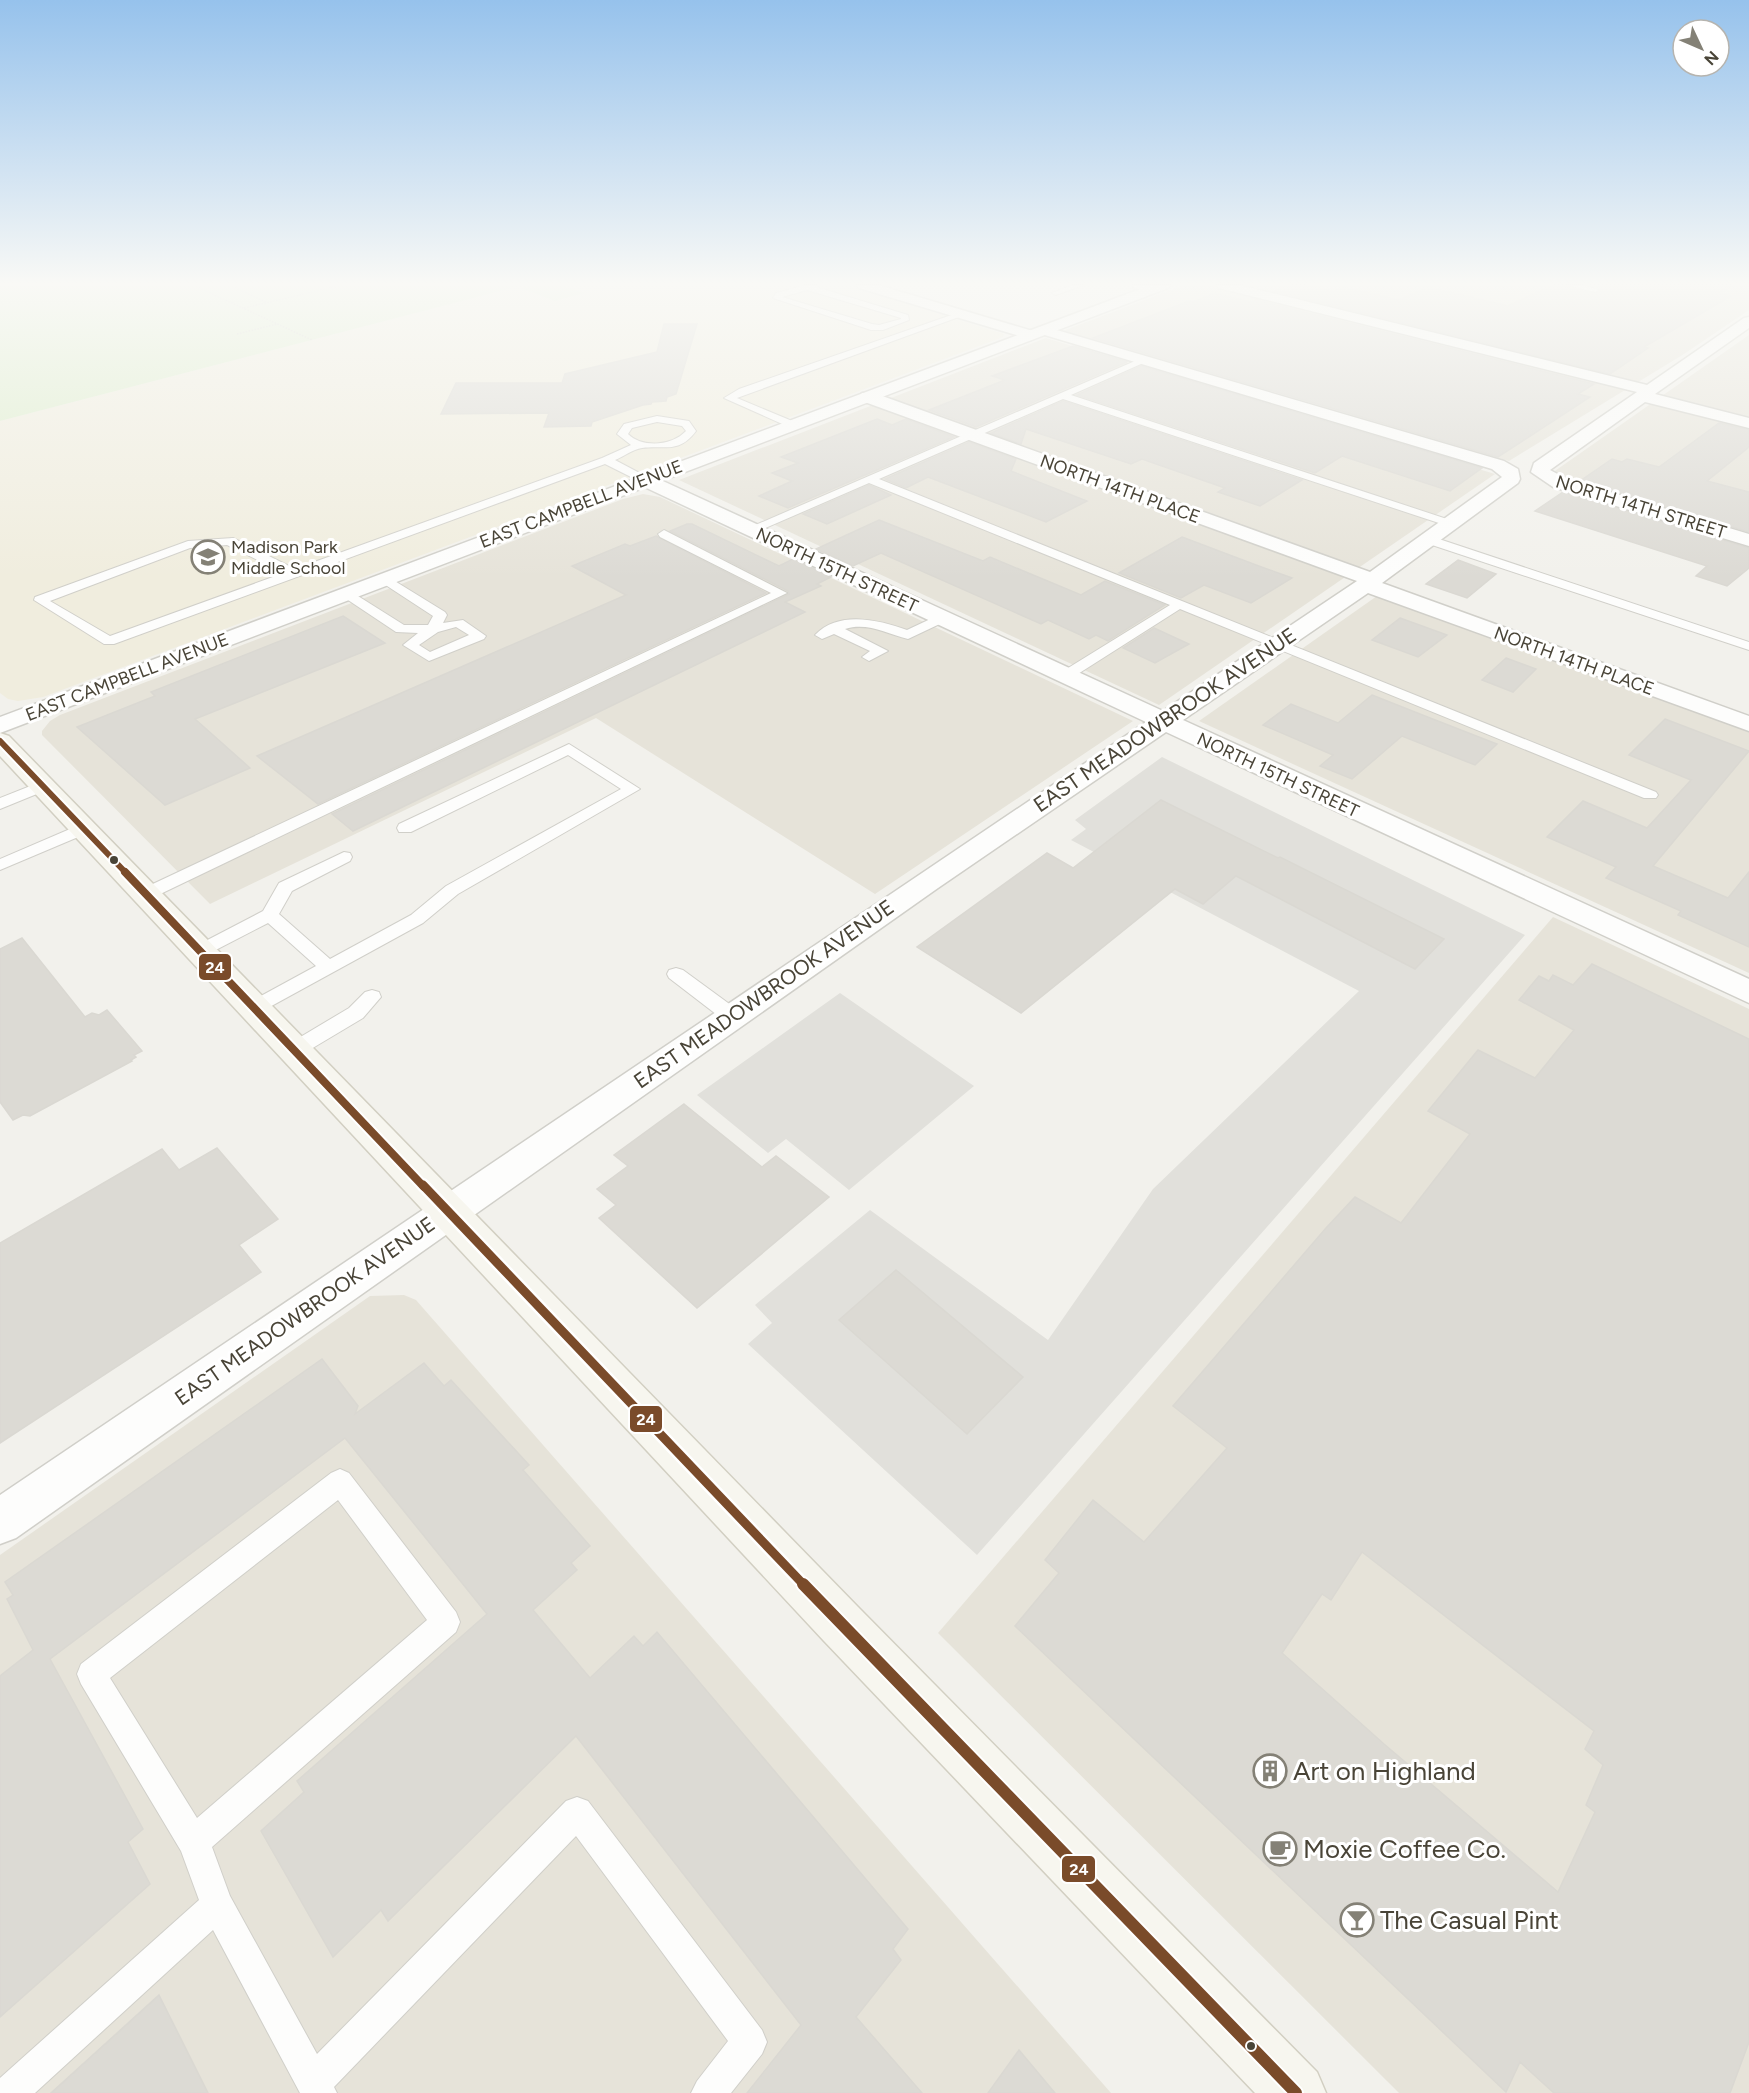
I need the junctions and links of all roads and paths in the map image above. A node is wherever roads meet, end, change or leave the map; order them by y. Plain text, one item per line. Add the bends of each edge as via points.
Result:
1 (766, 383) edge
2 (906, 383) edge
3 (1094, 383) edge
4 (1221, 383) edge
5 (1605, 383) edge
6 (1660, 383) edge
7 (1645, 393) junction
8 (1064, 396) junction
9 (868, 397) junction
10 (1749, 423) edge
11 (793, 425) junction
12 (973, 435) junction
13 (640, 445) junction
14 (606, 460) junction
15 (870, 479) junction
16 (645, 480) junction
17 (750, 530) junction
18 (1441, 532) junction
19 (664, 534) dead end
20 (1749, 540) edge
21 (294, 573) junction
22 (385, 579) junction
23 (1369, 583) junction
24 (345, 594) junction
25 (1180, 604) junction
26 (941, 618) junction
27 (1277, 643) junction
28 (1749, 646) edge
29 (869, 657) dead end
30 (1065, 676) junction
31 (1162, 721) junction
32 (1749, 724) edge
33 (0, 726) edge
34 (0, 741) edge
35 (43, 786) junction
36 (1650, 795) dead end
37 (0, 804) edge
38 (84, 828) junction
39 (405, 828) dead end
40 (344, 857) dead end
41 (0, 865) edge
42 (146, 894) junction
43 (270, 915) junction
44 (200, 951) junction
45 (328, 968) junction
46 (676, 974) dead end
47 (1749, 992) edge
48 (372, 997) dead end
49 (255, 1008) junction
50 (732, 1016) junction
51 (294, 1050) junction
52 (449, 1212) junction
53 (0, 1522) edge
54 (194, 1842) junction
55 (217, 1905) junction
56 (316, 2088) edge
57 (9, 2093) edge
58 (709, 2093) edge
59 (1296, 2093) edge

1 - 11 lane via 729,398
2 - 9 street, EAST CAMPBELL AVENUE
3 - 8 lane
4 - 18 street, EAST MEADOWBROOK AVENUE via 1498,465 1511,473 1511,479
5 - 7 street
6 - 7 street
7 - 10 street
7 - 20 street, NORTH 14TH STREET via 1541,466 1540,472 1560,483
8 - 12 lane
8 - 18 lane
9 - 11 street, EAST CAMPBELL AVENUE
9 - 12 street, NORTH 14TH PLACE
11 - 16 street, EAST CAMPBELL AVENUE
12 - 15 lane
12 - 23 street, NORTH 14TH PLACE
13 - 13 lane via 631,442 622,434 623,430 636,423 668,419 685,423 691,431 674,443
13 - 14 lane
14 - 16 lane
14 - 21 lane
15 - 17 lane
15 - 25 lane
16 - 17 street, NORTH 15TH STREET
16 - 22 street, EAST CAMPBELL AVENUE
17 - 26 street, NORTH 15TH STREET
18 - 23 street, EAST MEADOWBROOK AVENUE
18 - 28 lane
19 - 42 lane via 781,593
21 - 21 lane via 109,641 40,600 188,545 229,541
22 - 24 street, EAST CAMPBELL AVENUE
22 - 24 lane via 440,615 433,629 401,629
23 - 27 street, EAST MEADOWBROOK AVENUE
23 - 32 street, NORTH 14TH PLACE
24 - 33 street, EAST CAMPBELL AVENUE
25 - 27 lane
25 - 30 lane
26 - 29 lane via 908,635 860,622 844,623 828,632 881,651
26 - 30 street, NORTH 15TH STREET
27 - 31 street, EAST MEADOWBROOK AVENUE
27 - 36 lane
30 - 31 street, NORTH 15TH STREET
31 - 47 street, NORTH 15TH STREET
31 - 50 street, EAST MEADOWBROOK AVENUE
34 - 35 main road
35 - 37 lane
35 - 38 main road
38 - 41 lane
38 - 42 main road
39 - 45 lane via 568,749 632,789 452,890 417,919
40 - 43 lane via 285,887
42 - 44 main road
43 - 44 lane
43 - 45 lane
44 - 49 main road
45 - 49 lane
46 - 50 lane
48 - 51 lane via 356,1013
49 - 51 main road
50 - 52 street, EAST MEADOWBROOK AVENUE
51 - 52 main road
52 - 53 street, EAST MEADOWBROOK AVENUE
52 - 59 main road
54 - 54 lane via 91,1674 340,1482 446,1622
54 - 55 lane
55 - 56 lane
55 - 57 lane
56 - 58 lane via 578,1812 750,2042

